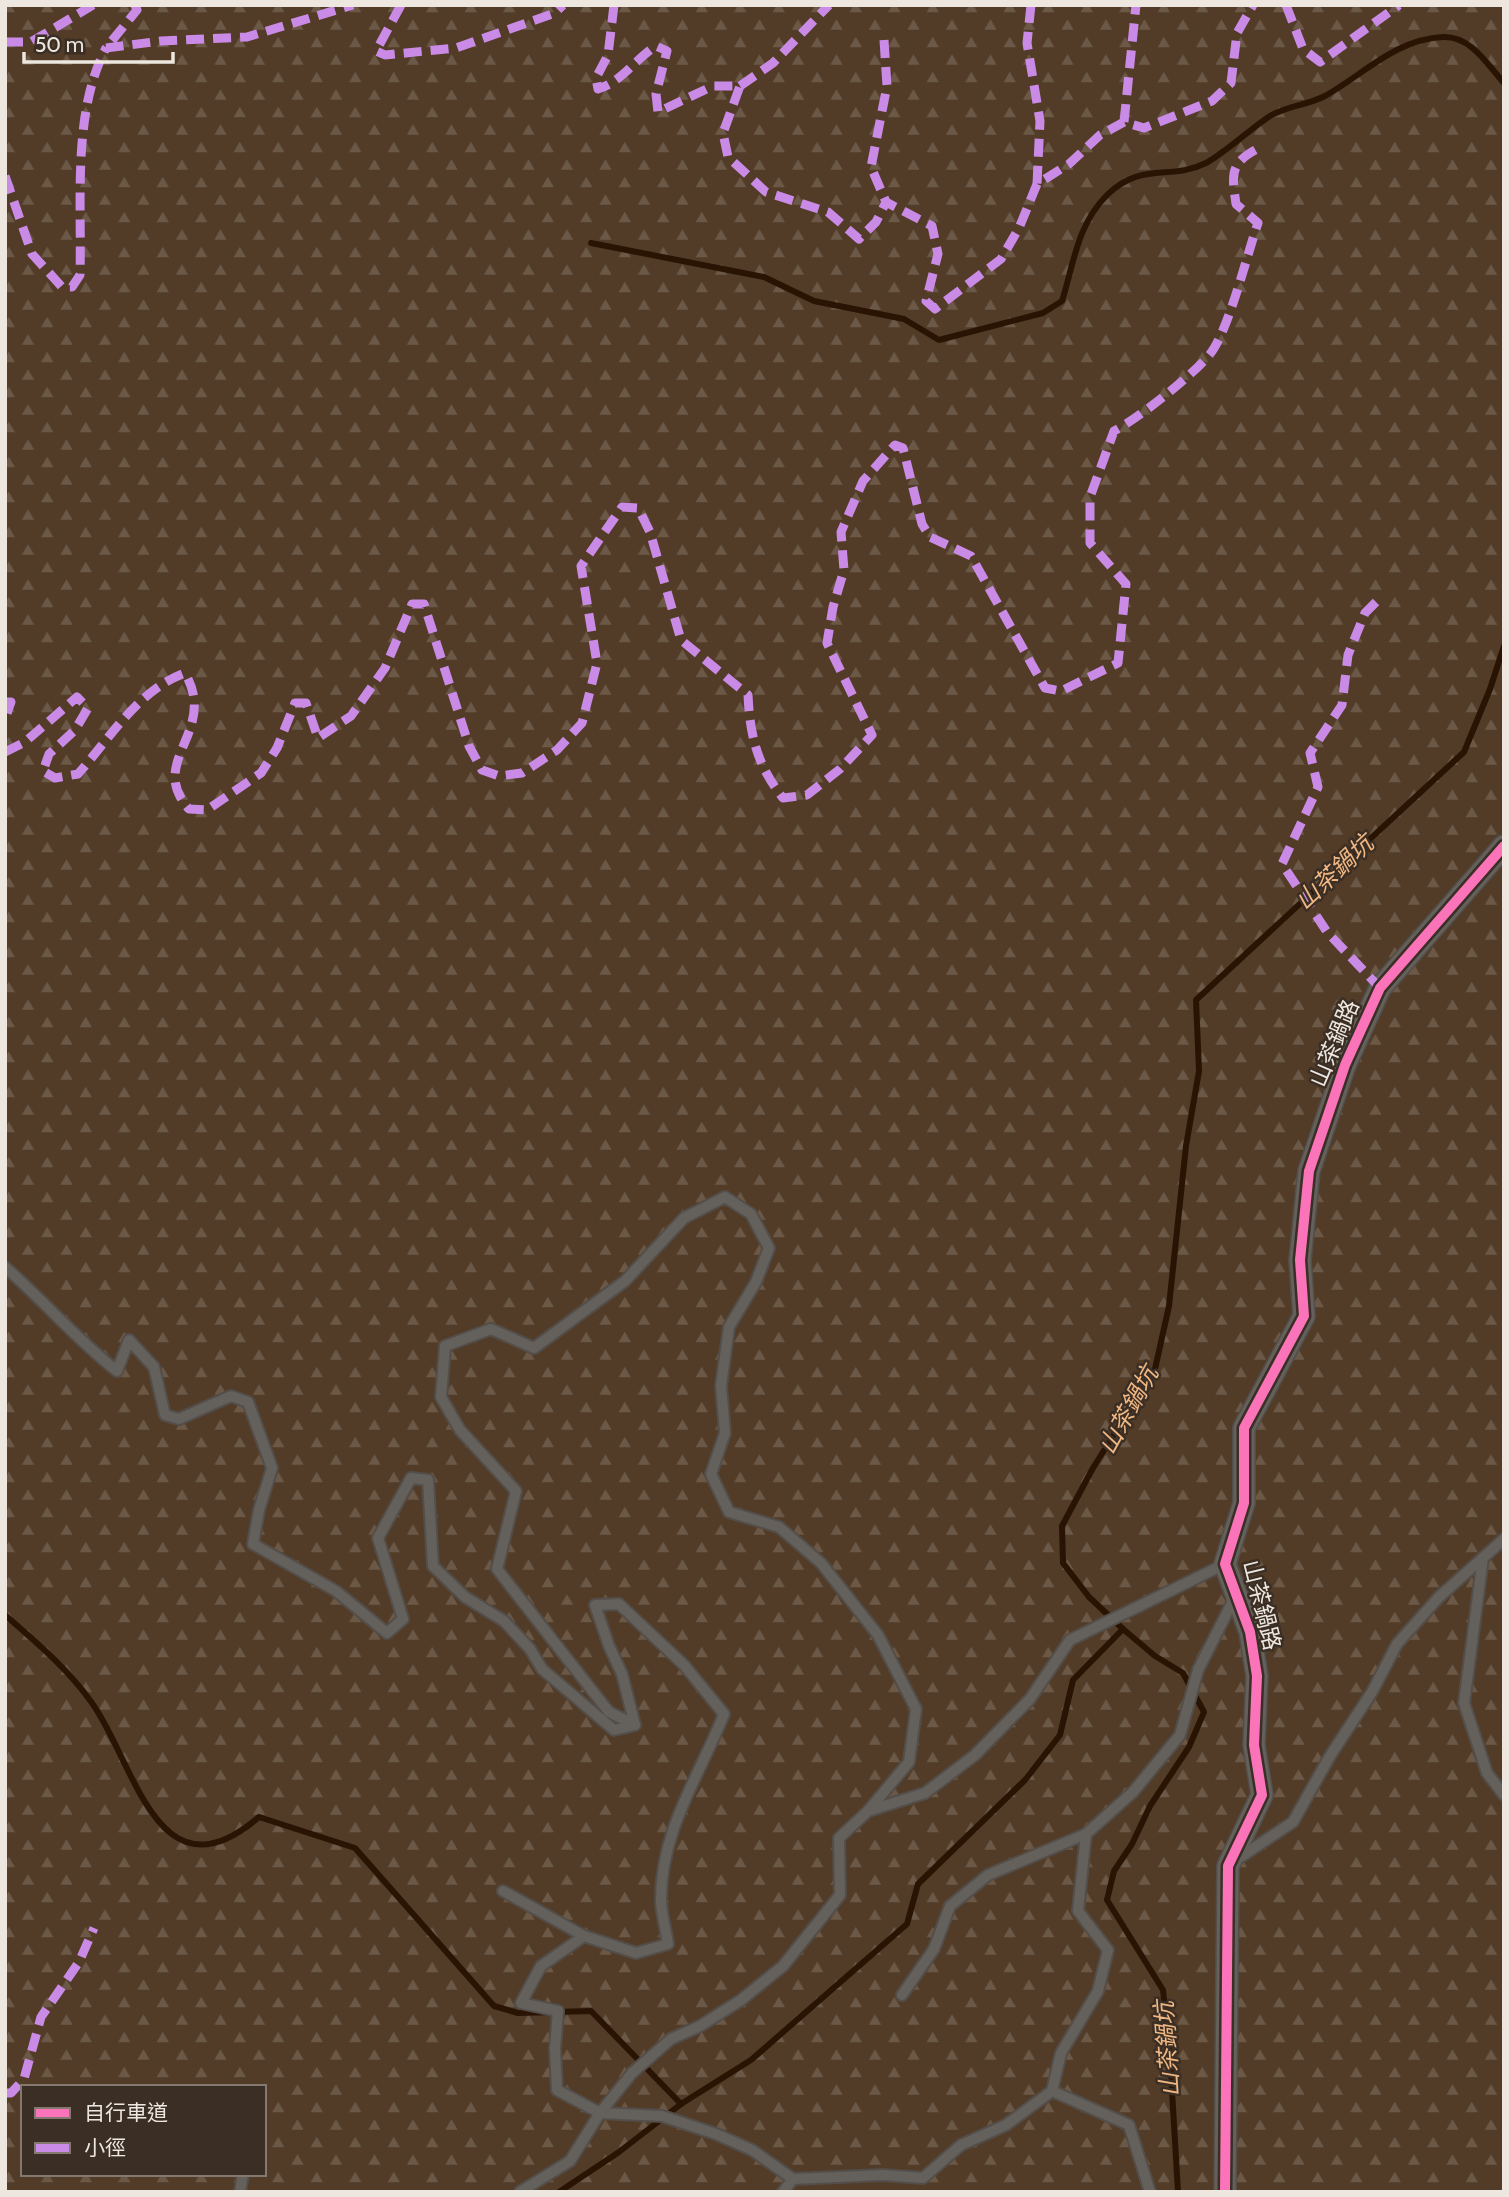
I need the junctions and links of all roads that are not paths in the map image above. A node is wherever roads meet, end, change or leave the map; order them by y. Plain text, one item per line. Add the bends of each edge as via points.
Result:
1 (1504, 846) edge
2 (5, 1268) edge
3 (1504, 1539) edge
4 (1483, 1558) junction
5 (1225, 1563) junction
6 (1237, 1595) junction
7 (635, 1725) junction
8 (1504, 1795) edge
9 (868, 1811) junction
10 (1086, 1835) junction
11 (1228, 1866) junction
12 (503, 1891) dead end
13 (584, 1936) junction
14 (902, 1995) dead end
15 (1052, 2091) junction
16 (600, 2113) junction
17 (793, 2179) junction
18 (520, 2192) edge
19 (783, 2192) edge
20 (1150, 2192) edge
21 (1224, 2192) edge

1 - 5 street, 山茶鍋路 via 1381,988 1345,1065 1309,1171 1300,1260 1304,1316 1244,1428 1244,1503
2 - 7 lane via 117,1371 129,1340 154,1367 165,1415 179,1419 231,1396 248,1402 272,1468 253,1544 336,1591 387,1633 403,1619 378,1538 411,1478 428,1480 433,1566 465,1597 504,1621 542,1669 614,1730
3 - 4 lane
4 - 8 lane via 1464,1703 1487,1773
4 - 11 lane via 1439,1597 1397,1644 1293,1822
5 - 6 street, 山茶鍋路
5 - 9 lane via 1070,1640 1030,1699 975,1755 925,1794
6 - 10 lane via 1197,1674 1180,1735 1133,1792
6 - 11 street, 山茶鍋路 via 1250,1632 1257,1676 1254,1745 1262,1795
7 - 9 lane via 609,1712 497,1569 516,1491 460,1430 441,1397 445,1346 491,1329 534,1348 625,1281 684,1218 725,1197 751,1214 769,1248 756,1282 729,1328 721,1386 725,1433 711,1475 729,1512 779,1527 821,1563 878,1635 916,1709 909,1762
7 - 13 lane via 622,1674 595,1605 619,1604 684,1665 724,1714 677,1815 664,1858 661,1903 668,1944 636,1953
9 - 16 lane via 839,1838 840,1895 783,1966 741,2000 671,2039 632,2073
10 - 14 lane via 988,1875 950,1906 934,1949
10 - 15 lane via 1078,1911 1108,1950 1098,1991 1061,2053
11 - 21 street, 山茶鍋路
12 - 13 lane
13 - 16 lane via 541,1966 521,2003 558,2011 557,2091
15 - 17 lane via 1006,2125 961,2145 923,2178
15 - 20 lane via 1129,2125
16 - 17 lane via 662,2116 752,2150
16 - 18 lane via 570,2161
17 - 19 lane

